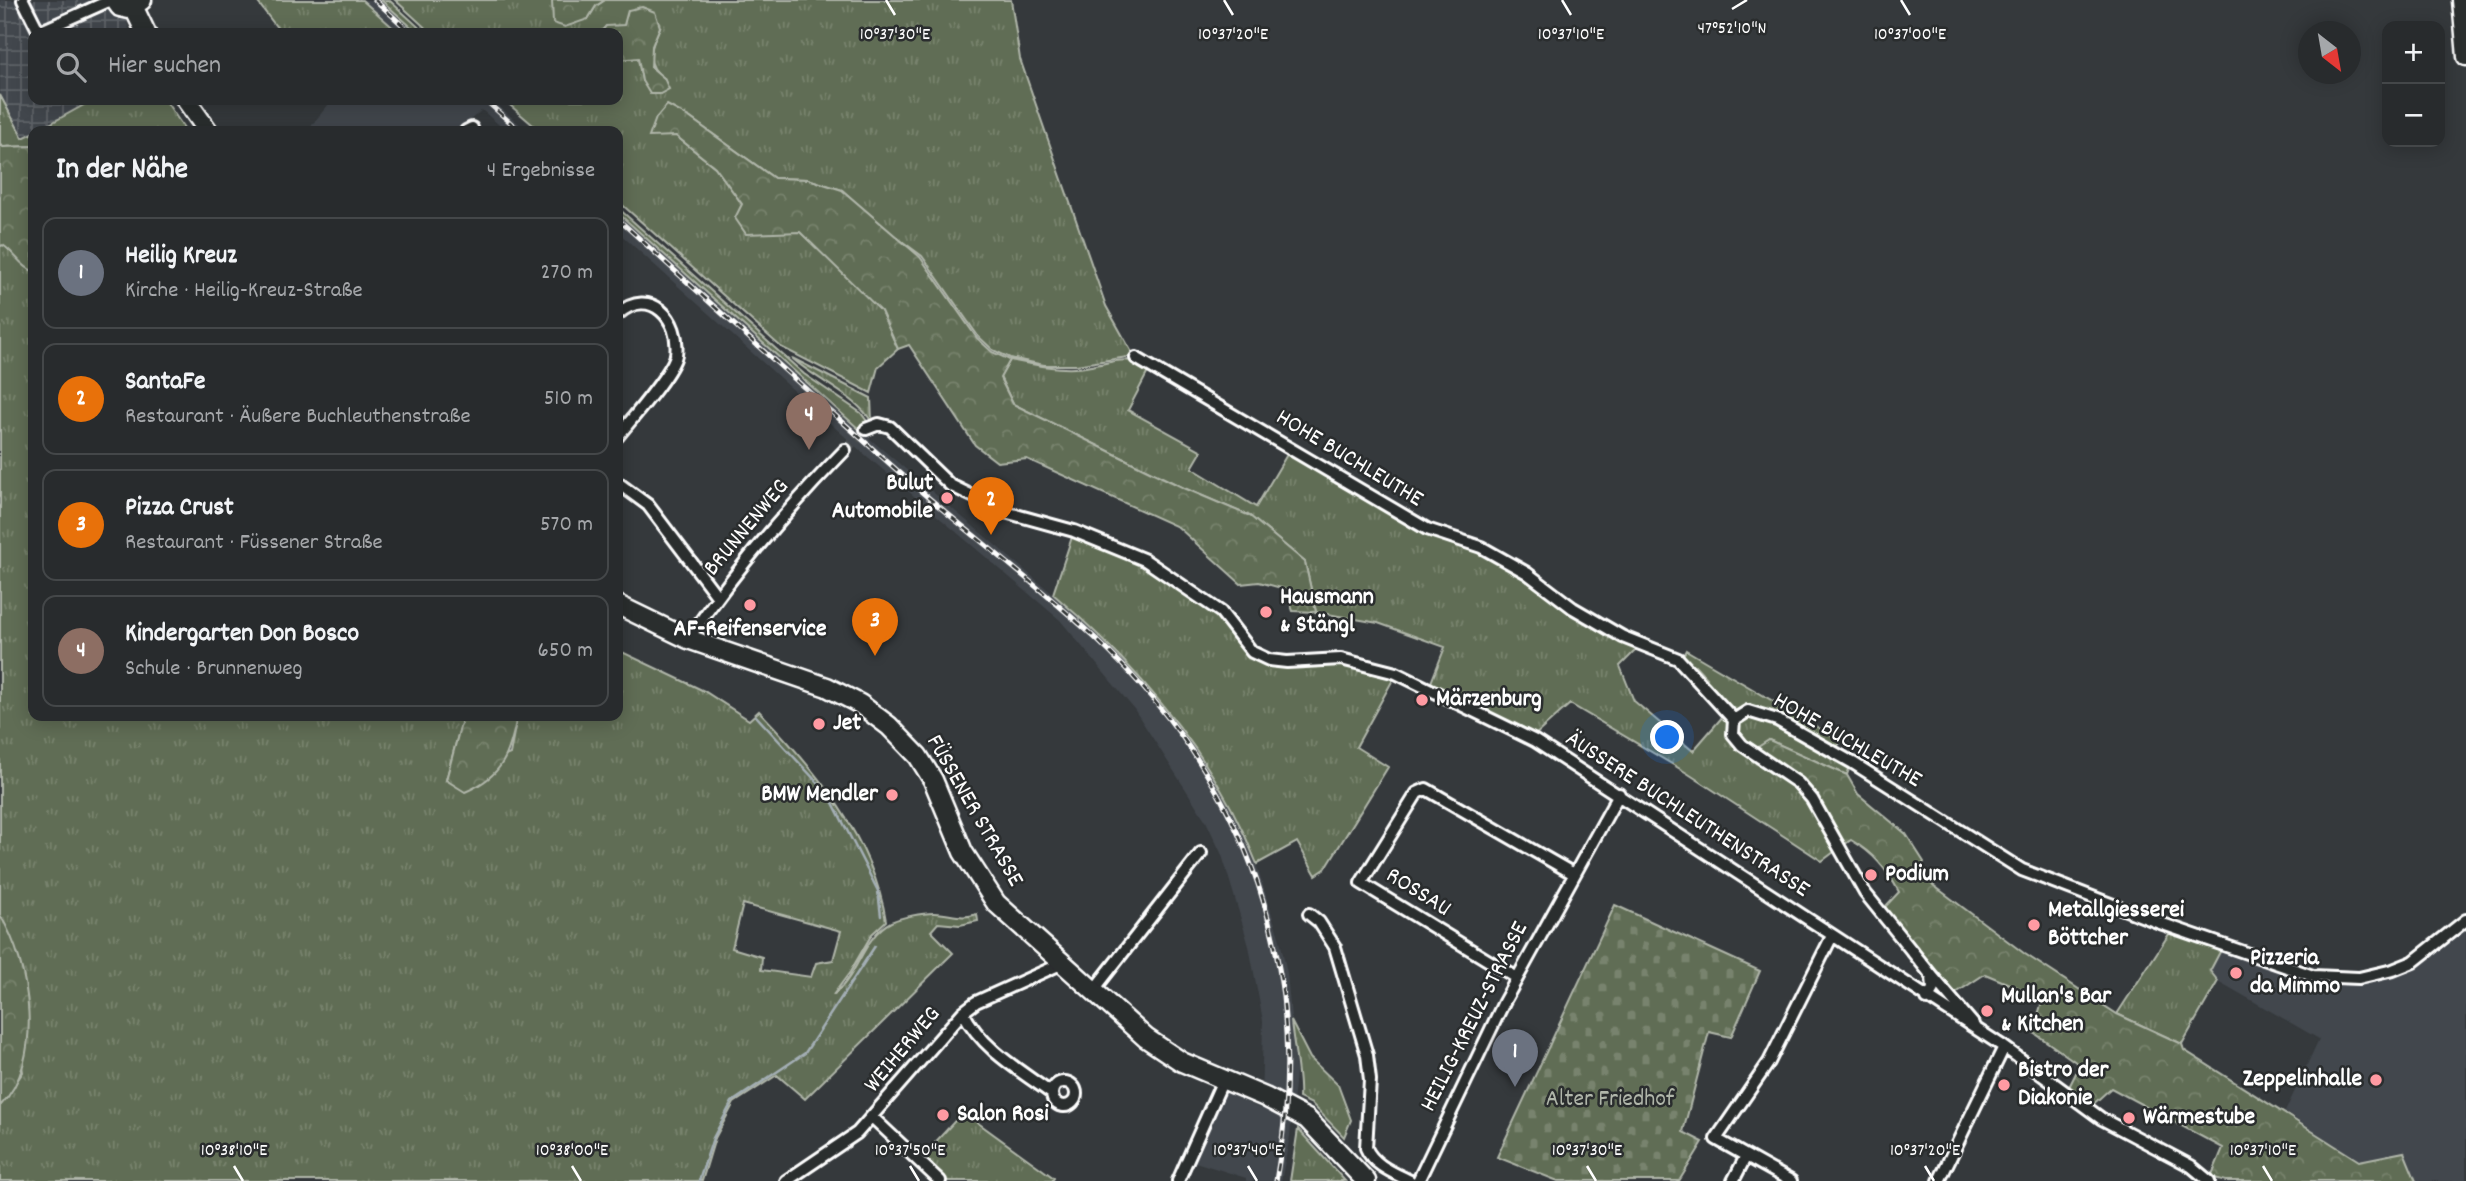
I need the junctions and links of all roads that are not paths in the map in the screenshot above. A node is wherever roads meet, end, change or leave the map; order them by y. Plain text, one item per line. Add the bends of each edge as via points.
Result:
1 (23, 0) edge
2 (113, 0) edge
3 (2461, 0) edge
4 (138, 4) edge
5 (37, 28) edge
6 (48, 28) edge
7 (145, 28) edge
8 (2466, 57) edge
9 (190, 105) edge
10 (204, 126) edge
11 (623, 311) edge
12 (1136, 358) dead end
13 (623, 429) edge
14 (866, 429) dead end
15 (845, 450) tunnel mouth
16 (623, 487) edge
17 (718, 596) junction
18 (623, 608) edge
19 (688, 639) junction
20 (1734, 720) junction
21 (1619, 794) junction
22 (1201, 853) dead end
23 (1574, 874) junction
24 (1309, 914) dead end
25 (2466, 920) edge
26 (1832, 936) junction
27 (1063, 963) junction
28 (1932, 976) junction
29 (1517, 978) junction
30 (1093, 991) junction
31 (1927, 999) junction
32 (963, 1012) junction
33 (1979, 1031) junction
34 (2004, 1047) junction
35 (1223, 1080) junction
36 (1051, 1093) dead end
37 (873, 1118) junction
38 (1746, 1156) junction
39 (1359, 1176) edge
40 (786, 1181) edge
41 (940, 1181) edge
42 (1178, 1181) edge
43 (1373, 1181) edge
44 (1410, 1181) edge
45 (1418, 1181) edge
46 (1733, 1181) edge
47 (1791, 1181) edge
48 (1939, 1181) edge
49 (2209, 1181) edge

1 - 5 street
2 - 4 main road via 124,9
2 - 6 street
3 - 8 street
4 - 7 main road
9 - 10 main road
11 - 13 street via 639,303 661,307 675,337 676,357
12 - 20 street, HOHE BUCHLEUTHE via 1427,529 1481,547 1623,637 1678,659
14 - 21 street, ÄUSSERE BUCHLEUTHENSTRASSE via 890,426 950,485 1005,512 1074,531 1145,560 1221,612 1252,652 1287,662 1341,659 1396,673 1535,741
15 - 17 street, BRUNNENWEG
16 - 17 street via 648,505
17 - 19 street, BRUNNENWEG
18 - 19 main road, FÜSSENER STRASSE
19 - 27 main road, FÜSSENER STRASSE via 827,687 889,726 918,756 933,780 963,852 987,891
20 - 25 street, HOHE BUCHLEUTHE via 1748,711 1777,720 2022,870 2313,976 2359,978 2393,970 2413,962
20 - 28 street via 1734,734 1742,745 1793,778 1812,799 1865,893
21 - 23 street, HEILIG-KREUZ-STRASSE
21 - 26 street, ÄUSSERE BUCHLEUTHENSTRASSE
22 - 30 street
23 - 29 street, HEILIG-KREUZ-STRASSE
23 - 29 street, ROSSAU via 1426,789 1417,793 1361,883
24 - 44 street via 1335,947 1367,1055 1366,1148 1387,1169
26 - 31 street, ÄUSSERE BUCHLEUTHENSTRASSE
26 - 38 street via 1769,1062 1716,1139
27 - 30 main road, FÜSSENER STRASSE
27 - 32 street, WEIHERWEG
28 - 31 street via 1933,989
28 - 33 street
29 - 45 street, HEILIG-KREUZ-STRASSE
30 - 35 main road, FÜSSENER STRASSE via 1146,1038 1182,1062
31 - 33 street, ÄUSSERE BUCHLEUTHENSTRASSE
32 - 36 street via 998,1055
32 - 37 street, WEIHERWEG
33 - 34 street, ÄUSSERE BUCHLEUTHENSTRASSE
34 - 48 street
34 - 49 street, ÄUSSERE BUCHLEUTHENSTRASSE via 2094,1113 2191,1166
35 - 39 main road, FÜSSENER STRASSE via 1307,1119
35 - 42 street
37 - 40 street, WEIHERWEG
37 - 41 street
38 - 46 street
38 - 47 street
39 - 43 main road, FÜSSENER STRASSE

